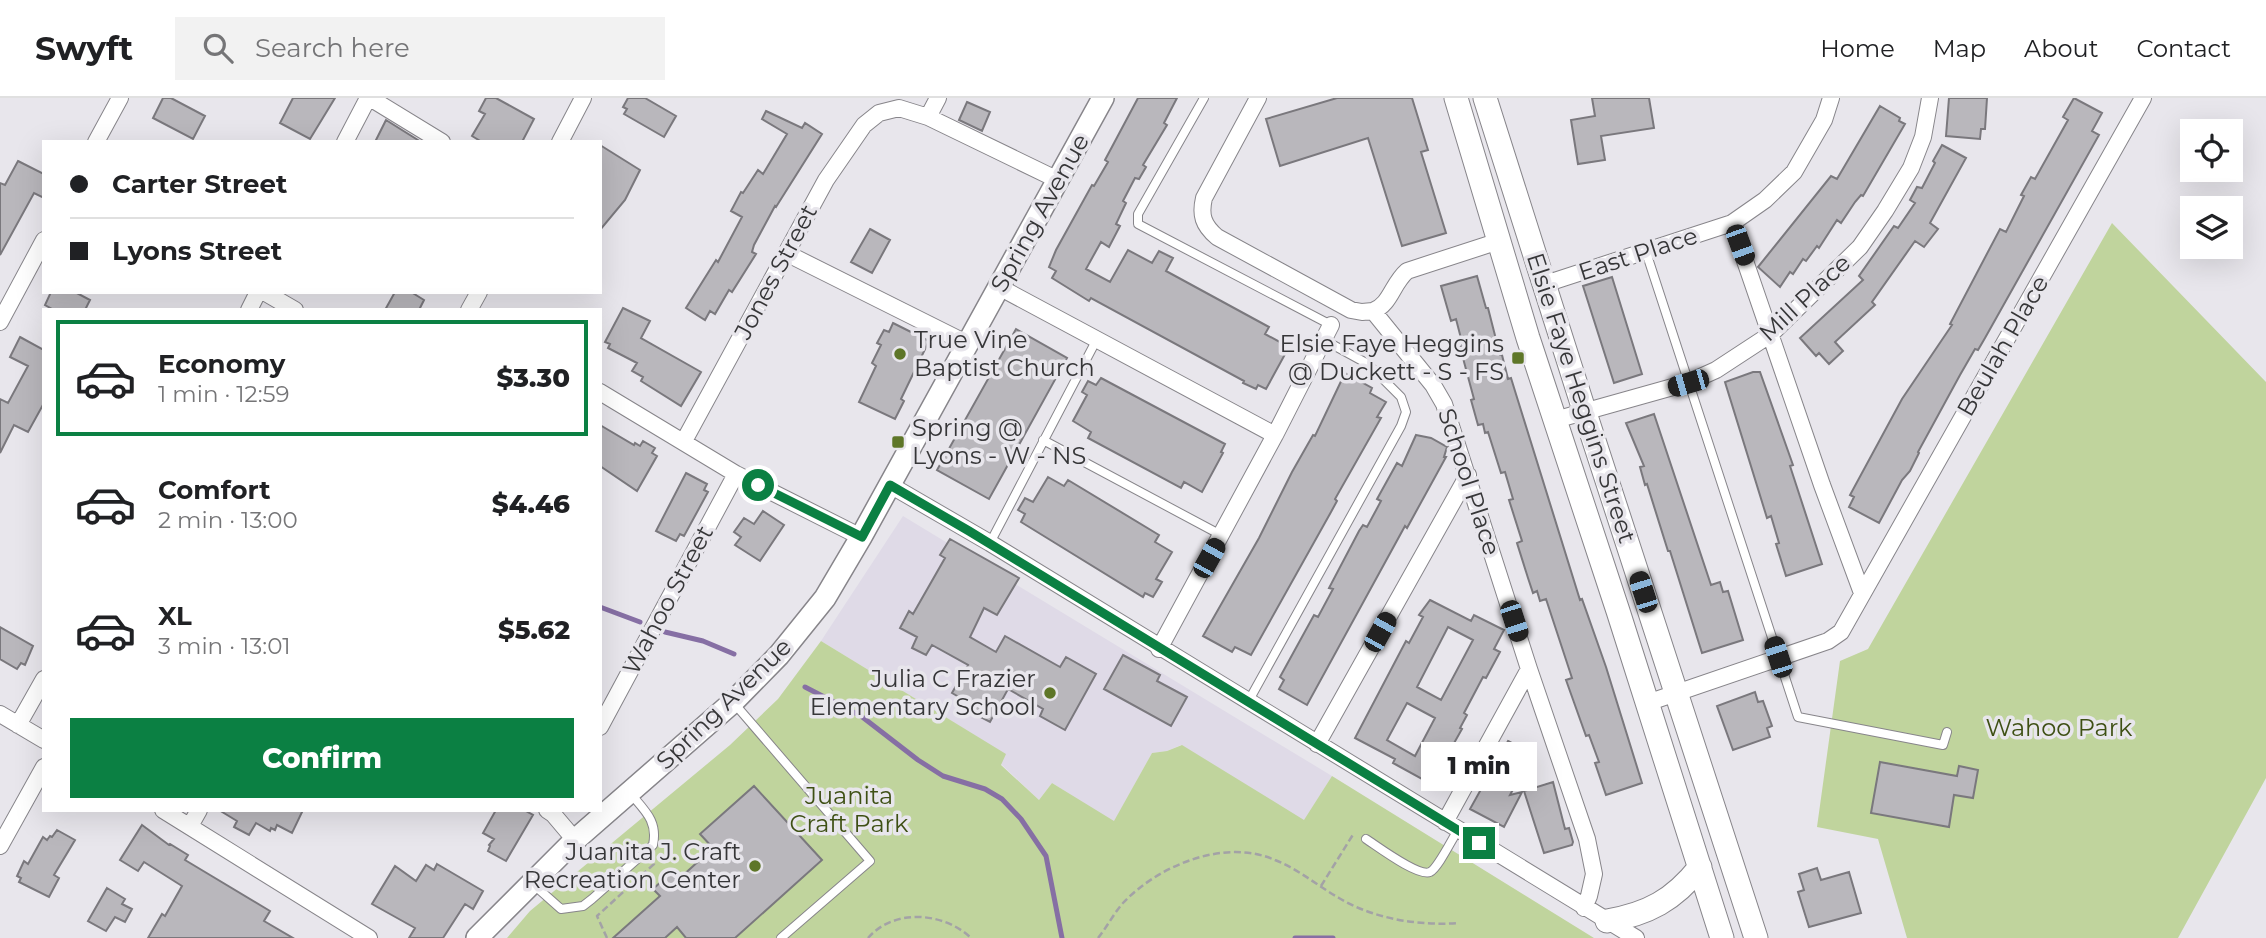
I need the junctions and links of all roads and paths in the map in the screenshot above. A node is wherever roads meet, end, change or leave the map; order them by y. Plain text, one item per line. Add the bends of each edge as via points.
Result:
1 (120, 98) edge
2 (369, 98) edge
3 (583, 98) edge
4 (938, 98) edge
5 (1103, 98) edge
6 (1204, 98) edge
7 (1258, 98) edge
8 (1456, 98) edge
9 (1485, 98) edge
10 (1831, 98) edge
11 (1930, 98) edge
12 (2137, 100) edge
13 (928, 117) junction
14 (97, 140) edge
15 (346, 140) edge
16 (439, 140) edge
17 (560, 140) edge
18 (1058, 180) junction
19 (1732, 223) junction
20 (1499, 242) junction
21 (42, 244) edge
22 (1646, 252) junction
23 (788, 254) junction
24 (1545, 284) junction
25 (999, 287) junction
26 (267, 294) edge
27 (292, 308) edge
28 (1373, 312) junction
29 (0, 322) edge
30 (1331, 325) joint
31 (1771, 334) junction
32 (1097, 339) junction
33 (1324, 340) junction
34 (968, 344) junction
35 (1688, 383) junction
36 (602, 393) edge
37 (1585, 413) junction
38 (1555, 420) junction
39 (1275, 435) junction
40 (684, 440) junction
41 (1043, 440) junction
42 (736, 474) junction
43 (1468, 475) junction
44 (890, 485) junction
45 (1221, 535) junction
46 (862, 537) junction
47 (989, 543) junction
48 (1862, 593) junction
49 (1159, 649) junction
50 (1778, 657) junction
51 (1529, 669) junction
52 (42, 683) edge
53 (1676, 694) junction
54 (733, 702) junction
55 (1248, 702) junction
56 (1647, 703) junction
57 (0, 714) edge
58 (602, 723) edge
59 (18, 725) junction
60 (1947, 732) dead end
61 (42, 739) edge
62 (1317, 744) junction
63 (42, 771) edge
64 (630, 793) junction
65 (166, 812) edge
66 (198, 812) edge
67 (552, 812) edge
68 (190, 826) junction
69 (1451, 826) junction
70 (1357, 829) dead end
71 (1366, 839) dead end
72 (575, 840) junction
73 (0, 846) edge
74 (645, 852) junction
75 (1700, 867) junction
76 (531, 883) junction
77 (1321, 886) junction
78 (1584, 908) junction
79 (1607, 921) junction
80 (1459, 923) dead end
81 (369, 938) edge
82 (477, 938) edge
83 (607, 938) edge
84 (781, 938) edge
85 (868, 938) edge
86 (971, 938) edge
87 (1098, 938) edge
88 (1636, 938) edge
89 (1722, 938) edge
90 (1756, 938) edge

1 - 14 street
2 - 15 street
2 - 16 street
3 - 17 street
4 - 13 street
5 - 18 street, Spring Avenue
6 - 30 lane via 1138,214 1138,224
7 - 28 street via 1204,198 1202,215 1207,228 1351,310
8 - 20 main road, Elsie Faye Heggins Street
9 - 24 main road, Elsie Faye Heggins Street
10 - 19 street, East Place via 1824,120 1794,172
11 - 31 street, Mill Place via 1911,168 1885,211 1860,247
12 - 48 street, Beulah Place
13 - 18 street
13 - 23 street, Jones Street via 899,107 864,125 826,180
18 - 25 street, Spring Avenue
19 - 22 street, East Place
19 - 31 street
20 - 28 street via 1407,271 1382,308
20 - 38 main road, Elsie Faye Heggins Street
21 - 29 street
22 - 24 street, East Place
22 - 35 lane
23 - 34 street
23 - 40 street, Jones Street
24 - 37 main road, Elsie Faye Heggins Street
25 - 32 street
25 - 34 street, Spring Avenue
26 - 27 street
28 - 43 street, School Place via 1433,385 1450,417
30 - 33 street
31 - 35 street, Mill Place
31 - 48 street
32 - 39 street
32 - 41 lane
33 - 39 street
33 - 55 lane via 1368,364 1401,397 1406,412
34 - 44 street, Spring Avenue
35 - 37 street, Mill Place
35 - 50 lane
36 - 40 street
37 - 38 street, Mill Place
37 - 53 main road, Elsie Faye Heggins Street
38 - 56 main road, Elsie Faye Heggins Street
39 - 45 street
40 - 42 street
41 - 45 lane
41 - 47 lane
42 - 46 street
42 - 58 street, Wahoo Street
43 - 51 street, School Place
43 - 62 street
44 - 46 street, Spring Avenue
44 - 47 street
45 - 49 street
46 - 54 street, Spring Avenue via 825,598
47 - 49 street
48 - 50 street, Beulah Place via 1841,632 1828,641
49 - 55 street
50 - 53 street, Beulah Place
50 - 60 lane via 1798,717 1943,745
51 - 69 street
51 - 78 street, School Place via 1587,839 1594,874
52 - 59 street
53 - 56 street, Beulah Place
53 - 90 main road, Elsie Faye Heggins Street
54 - 64 street, Spring Avenue
54 - 84 lane via 870,861
55 - 62 street
56 - 75 main road, Elsie Faye Heggins Street
57 - 59 street
59 - 61 street
62 - 69 street
63 - 73 street
64 - 72 street, Spring Avenue
64 - 74 lane via 652,819 653,845
65 - 68 street
66 - 68 street
67 - 72 street
68 - 81 street
69 - 71 lane via 1430,872 1414,870
69 - 78 street
70 - 77 path
72 - 76 street, Spring Avenue
74 - 76 lane via 592,899 572,909 561,909
74 - 83 path via 654,864 597,916
75 - 79 main road via 1672,897 1629,917
75 - 89 main road, Elsie Faye Heggins Street
76 - 82 street, Spring Avenue
77 - 80 path via 1385,917 1440,925
77 - 87 path via 1273,858 1236,851 1196,858 1154,876 1123,903
78 - 79 street
79 - 88 street
85 - 86 path via 894,921 930,916

